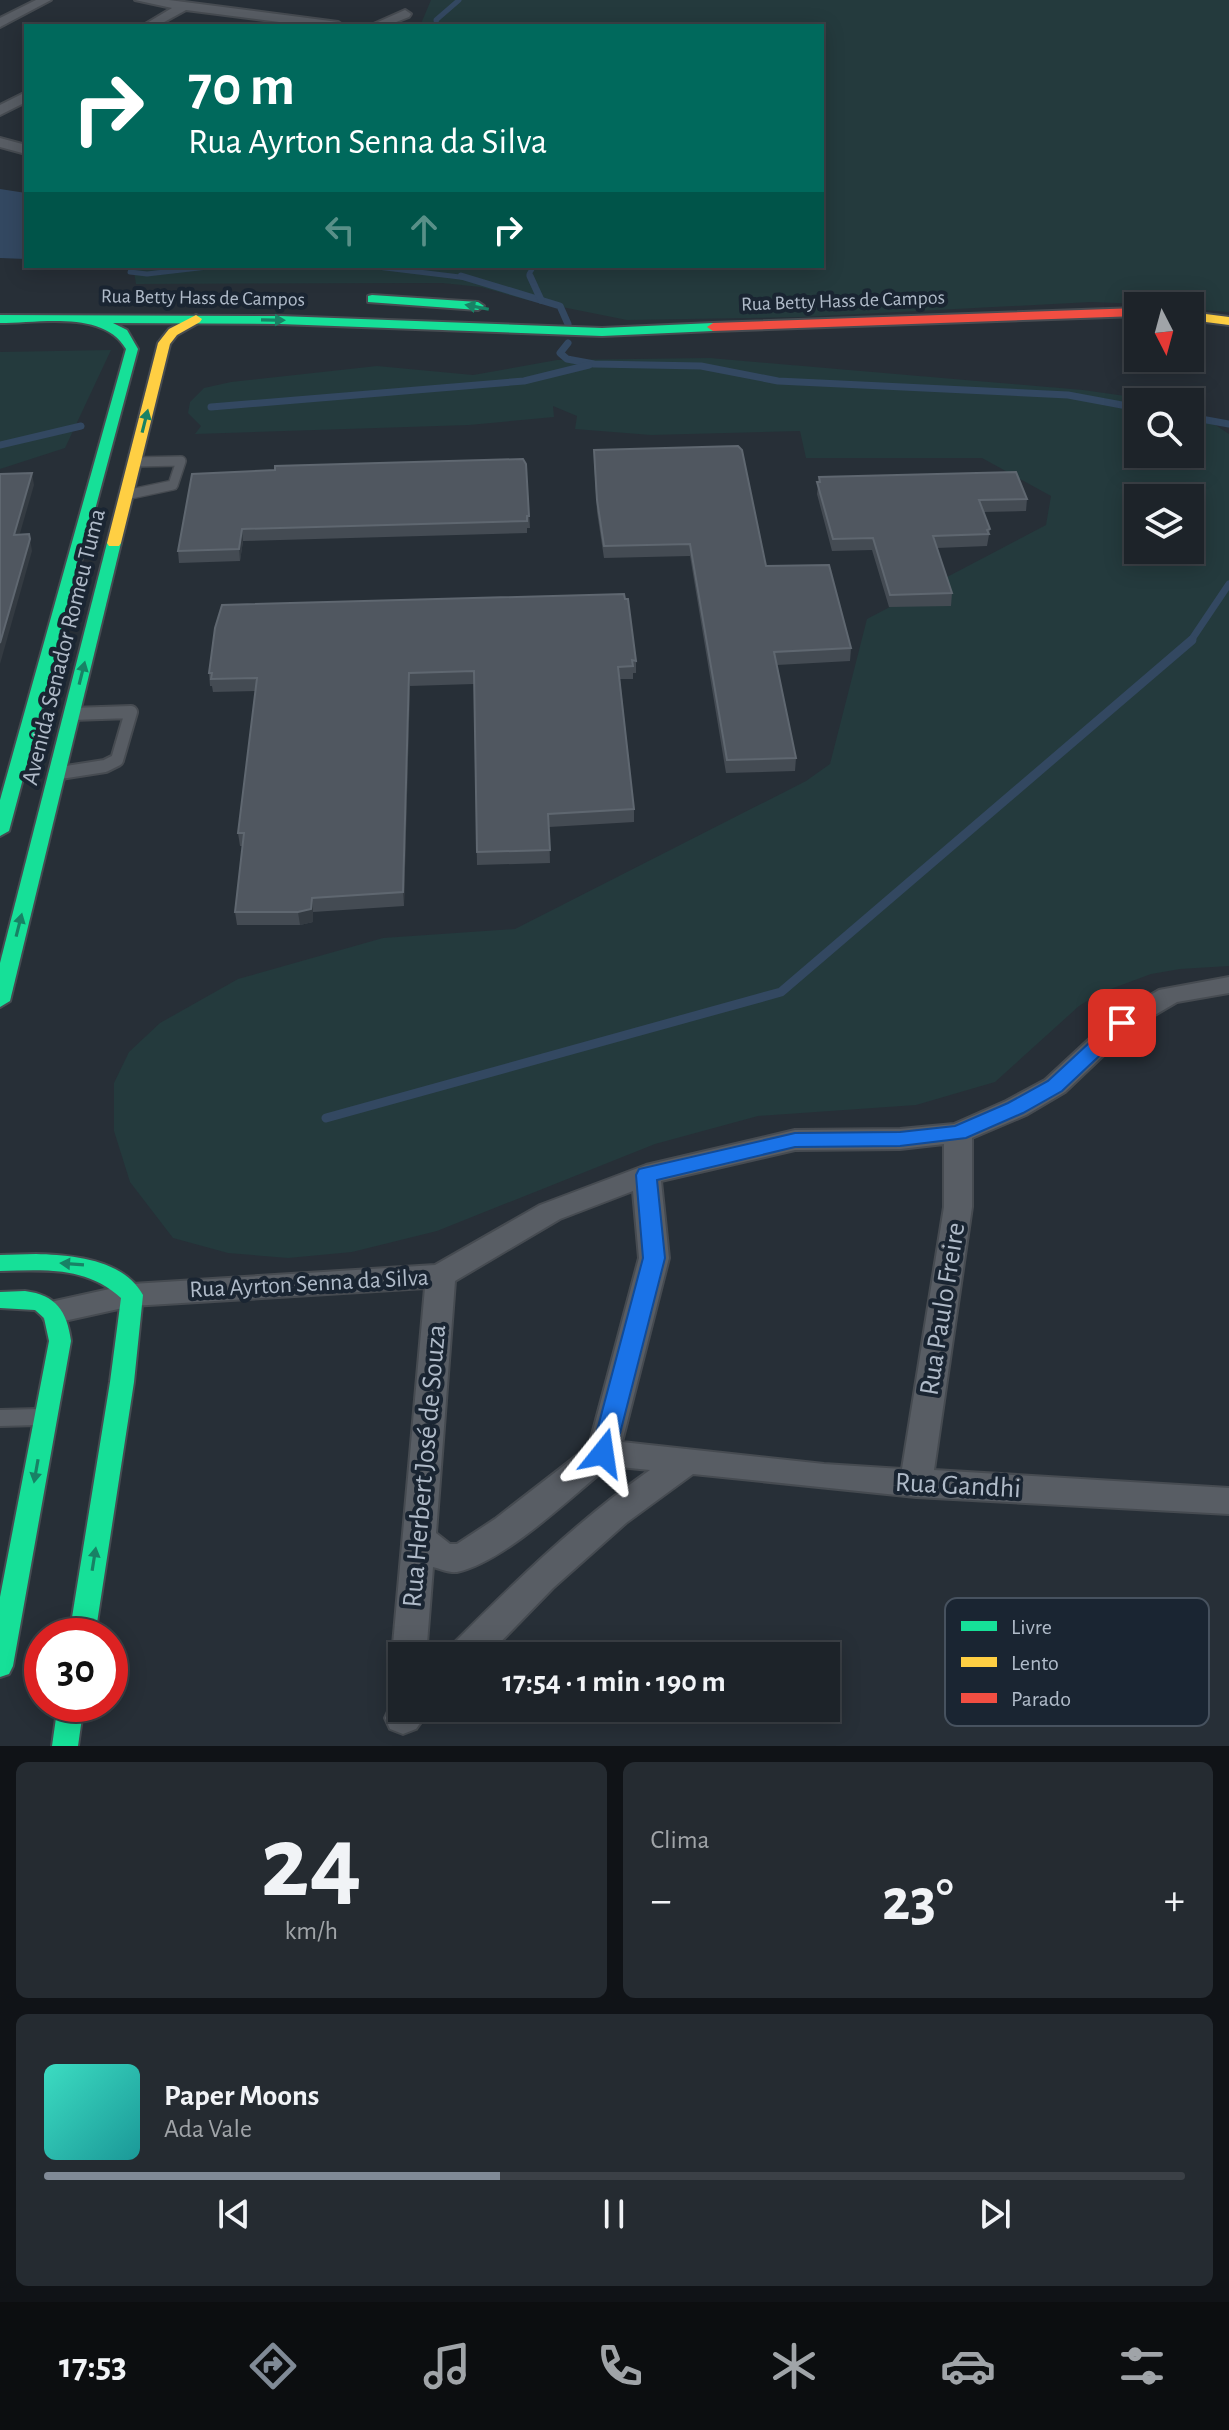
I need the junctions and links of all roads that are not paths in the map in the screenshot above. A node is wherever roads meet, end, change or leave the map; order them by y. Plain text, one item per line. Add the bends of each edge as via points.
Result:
1 (45, 0) edge
2 (141, 0) edge
3 (415, 0) edge
4 (184, 6) junction
5 (403, 20) edge
6 (0, 23) edge
7 (152, 24) edge
8 (308, 24) edge
9 (24, 97) edge
10 (0, 111) edge
11 (0, 142) edge
12 (24, 149) edge
13 (357, 298) dead end
14 (205, 300) dead end
15 (1124, 312) edge
16 (1204, 318) edge
17 (0, 319) edge
18 (96, 319) junction
19 (196, 319) junction
20 (1229, 321) edge
21 (550, 332) junction
22 (134, 462) junction
23 (126, 495) junction
24 (72, 714) junction
25 (9, 770) edge
26 (57, 773) junction
27 (0, 831) edge
28 (1229, 985) edge
29 (0, 1001) edge
30 (958, 1133) junction
31 (646, 1175) junction
32 (0, 1263) edge
33 (441, 1276) junction
34 (132, 1295) junction
35 (0, 1300) edge
36 (55, 1312) junction
37 (46, 1416) junction
38 (0, 1418) edge
39 (603, 1453) junction
40 (688, 1461) junction
41 (916, 1484) junction
42 (1229, 1501) edge
43 (419, 1538) junction
44 (85, 1618) edge
45 (410, 1642) edge
46 (478, 1642) edge
47 (0, 1666) edge
48 (68, 1722) edge
49 (65, 1746) edge

1 - 6 street
2 - 4 street
3 - 5 street
4 - 7 street
4 - 8 street
9 - 10 street
11 - 12 street
21 -> 13 street, Rua Betty Hass de Campos via 511,314 472,305
14 - 19 street
15 - 21 street, Rua Betty Hass de Campos
16 - 20 street
17 - 18 street, Rua Betty Hass de Campos
18 - 19 street, Rua Betty Hass de Campos
18 - 25 street, Avenida Senador Romeu Tuma via 127,337 132,349
19 -> 21 street, Rua Betty Hass de Campos
22 -> 19 street, Avenida Senador Romeu Tuma via 164,343
22 - 23 street, Avenida Senador Romeu Tuma
22 - 23 lane via 181,461 173,485
24 -> 23 street, Avenida Senador Romeu Tuma
24 - 26 street, Avenida Senador Romeu Tuma
24 - 26 lane via 131,712 117,760
25 - 27 street, Avenida Senador Romeu Tuma
29 -> 26 street, Avenida Senador Romeu Tuma
28 - 30 street, Rua Ayrton Senna da Silva via 1168,996 1122,1023 1055,1086
30 - 31 street, Rua Ayrton Senna da Silva via 795,1140
30 - 41 street, Rua Paulo Freire via 958,1207
31 - 33 street, Rua Ayrton Senna da Silva via 550,1212
31 - 39 street via 654,1258
34 -> 32 street via 119,1279 93,1266
33 - 34 street, Rua Ayrton Senna da Silva
33 - 43 street, Rua Herbert José de Souza
34 - 36 street, Rua Ayrton Senna da Silva
44 -> 34 street
35 - 36 street via 36,1299
36 - 37 street via 60,1341
37 - 38 lane
37 -> 47 street
39 - 40 street, Rua Gandhi
39 - 43 street via 482,1546 456,1558 437,1554
40 - 41 street, Rua Gandhi
40 - 46 street via 614,1513
41 - 42 street, Rua Gandhi
43 - 45 street, Rua Herbert José de Souza
48 - 49 street

